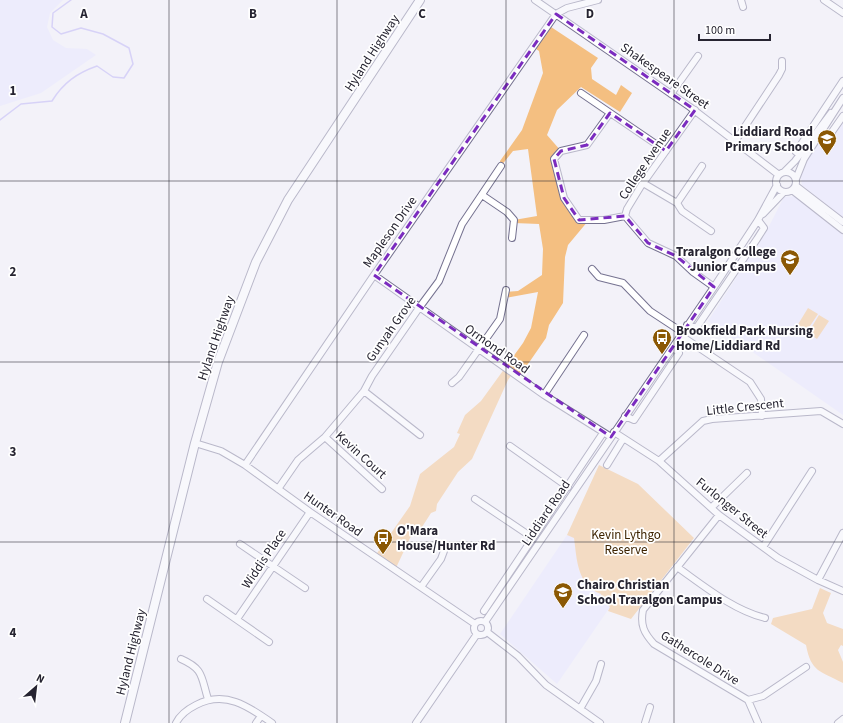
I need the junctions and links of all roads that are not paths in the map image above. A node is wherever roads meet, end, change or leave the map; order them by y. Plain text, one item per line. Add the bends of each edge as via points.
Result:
1 (420, 0) edge
2 (535, 0) edge
3 (598, 0) edge
4 (741, 0) edge
5 (824, 0) edge
6 (743, 7) dead end
7 (843, 13) edge
8 (556, 14) junction
9 (698, 56) dead end
10 (782, 61) dead end
11 (843, 81) edge
12 (581, 94) dead end
13 (672, 94) junction
14 (842, 100) edge
15 (695, 110) junction
16 (610, 113) junction
17 (843, 116) edge
18 (819, 139) junction
19 (736, 140) junction
20 (666, 151) junction
21 (796, 152) dead end
22 (501, 166) dead end
23 (702, 166) dead end
24 (782, 173) junction
25 (796, 179) junction
26 (644, 183) junction
27 (777, 186) junction
28 (794, 188) junction
29 (784, 192) junction
30 (482, 195) junction
31 (677, 203) junction
32 (625, 216) junction
33 (758, 220) junction
34 (843, 222) edge
35 (843, 230) edge
36 (711, 231) dead end
37 (512, 238) dead end
38 (592, 269) dead end
39 (374, 275) junction
40 (714, 287) junction
41 (506, 290) dead end
42 (418, 308) junction
43 (687, 325) junction
44 (681, 334) junction
45 (584, 335) dead end
46 (480, 350) junction
47 (452, 383) dead end
48 (364, 391) junction
49 (544, 395) junction
50 (762, 416) junction
51 (843, 424) edge
52 (604, 433) junction
53 (420, 435) dead end
54 (612, 435) junction
55 (325, 437) junction
56 (623, 439) junction
57 (196, 443) junction
58 (510, 446) dead end
59 (659, 461) junction
60 (245, 465) junction
61 (607, 465) dead end
62 (812, 471) dead end
63 (747, 473) dead end
64 (568, 487) junction
65 (382, 488) dead end
66 (278, 490) junction
67 (475, 499) dead end
68 (711, 508) junction
69 (310, 512) junction
70 (719, 515) junction
71 (843, 532) edge
72 (533, 538) junction
73 (240, 544) dead end
74 (763, 548) junction
75 (444, 551) dead end
76 (273, 566) junction
77 (677, 567) junction
78 (818, 580) junction
79 (421, 587) junction
80 (306, 588) dead end
81 (843, 591) edge
82 (207, 600) dead end
83 (484, 611) dead end
84 (765, 618) dead end
85 (236, 619) junction
86 (485, 622) junction
87 (475, 624) junction
88 (487, 632) junction
89 (477, 634) junction
90 (269, 642) dead end
91 (181, 659) dead end
92 (601, 664) dead end
93 (806, 667) dead end
94 (208, 699) junction
95 (748, 700) junction
96 (650, 707) dead end
97 (580, 709) junction
98 (261, 716) junction
99 (843, 719) edge
100 (125, 723) edge
101 (176, 723) edge
102 (256, 723) edge
103 (272, 723) edge
104 (416, 723) edge
105 (600, 723) edge
106 (645, 723) edge
107 (758, 723) edge
108 (838, 723) edge

1 - 57 main road, Hyland Highway via 288,200 256,262 218,362
2 - 8 street, Shakespeare Street
3 - 8 street
4 - 6 street
5 - 7 street
8 - 13 street, Shakespeare Street
8 - 39 street, Mapleson Drive
9 - 13 street
10 - 19 street via 779,75
11 - 21 street
12 - 16 street
13 - 15 street, Shakespeare Street
14 - 18 street
14 - 24 street via 822,123 795,162
15 - 19 street, Shakespeare Street
15 - 20 street, College Avenue
16 - 20 street
16 - 32 street via 588,145 561,151 554,159 564,198 578,220 604,220
17 - 18 street via 829,136
18 - 25 street via 804,159
19 - 24 street, Shakespeare Street
20 - 26 street, College Avenue
22 - 30 street, Gunyah Grove
23 - 31 street
24 - 25 street via 792,174
24 - 27 street via 776,179
25 - 28 street
26 - 31 street
26 - 32 street, College Avenue
27 - 29 street
27 - 33 street, Liddiard Road
28 - 29 street
28 - 34 street
28 - 35 street
29 - 33 street, Liddiard Road
30 - 37 street via 514,220
30 - 42 street, Gunyah Grove via 462,224 439,281
31 - 36 street via 682,211
32 - 40 street, College Avenue via 648,242 676,256
33 - 40 street, Liddiard Road
33 - 43 street via 764,228 698,327
38 - 44 street via 599,277 622,283 650,311
39 - 42 street, Ormond Road
39 - 60 street, Mapleson Drive
40 - 43 street, Liddiard Road
41 - 46 street via 500,319
42 - 46 street, Ormond Road
42 - 48 street, Gunyah Grove
43 - 44 street, Liddiard Road
44 - 50 street via 750,382 761,399
44 - 54 street, Liddiard Road
45 - 49 street
46 - 47 street
46 - 49 street, Ormond Road
48 - 53 street
48 - 55 street, Gunyah Grove
49 - 52 street, Ormond Road
50 - 51 street, Little Crescent via 821,411
50 - 59 street, Little Crescent via 712,419 703,422
52 - 54 street, Ormond Road
52 - 64 street, Liddiard Road
54 - 56 street, Furlonger Street
54 - 86 street, Liddiard Road
55 - 65 street, Kevin Court
55 - 66 street, Gunyah Grove via 298,460
56 - 59 street, Furlonger Street
56 - 61 street
57 - 60 street, Hunter Road via 222,451
57 - 100 main road, Hyland Highway
58 - 64 street
59 - 68 street, Furlonger Street
60 - 66 street, Hunter Road
62 - 74 street
63 - 68 street
64 - 72 street, Liddiard Road
66 - 69 street, Hunter Road
67 - 72 street
68 - 70 street, Furlonger Street
69 - 76 street, Widdis Place
69 - 79 street, Hunter Road
70 - 74 street, Furlonger Street
70 - 77 street, Gathercole Drive
71 - 78 street
72 - 83 street, Liddiard Road
73 - 76 street
74 - 78 street, Furlonger Street
75 - 79 street
76 - 80 street
76 - 85 street, Widdis Place
77 - 84 street via 724,599 752,615
77 - 95 street, Gathercole Drive via 643,610 640,622 646,634 664,651
78 - 81 street, Furlonger Street
79 - 87 street, Hunter Road
82 - 85 street
85 - 90 street
86 - 87 street via 479,621
86 - 88 street via 488,626
87 - 89 street
88 - 89 street via 484,635
88 - 97 street via 518,656 546,685
89 - 104 street
91 - 94 street via 195,665
92 - 97 street via 596,681
93 - 95 street via 763,696
94 - 98 street via 233,700
94 - 101 street via 186,711
95 - 107 street, Gathercole Drive
96 - 106 street
97 - 105 street
98 - 102 street
98 - 103 street
99 - 108 street

